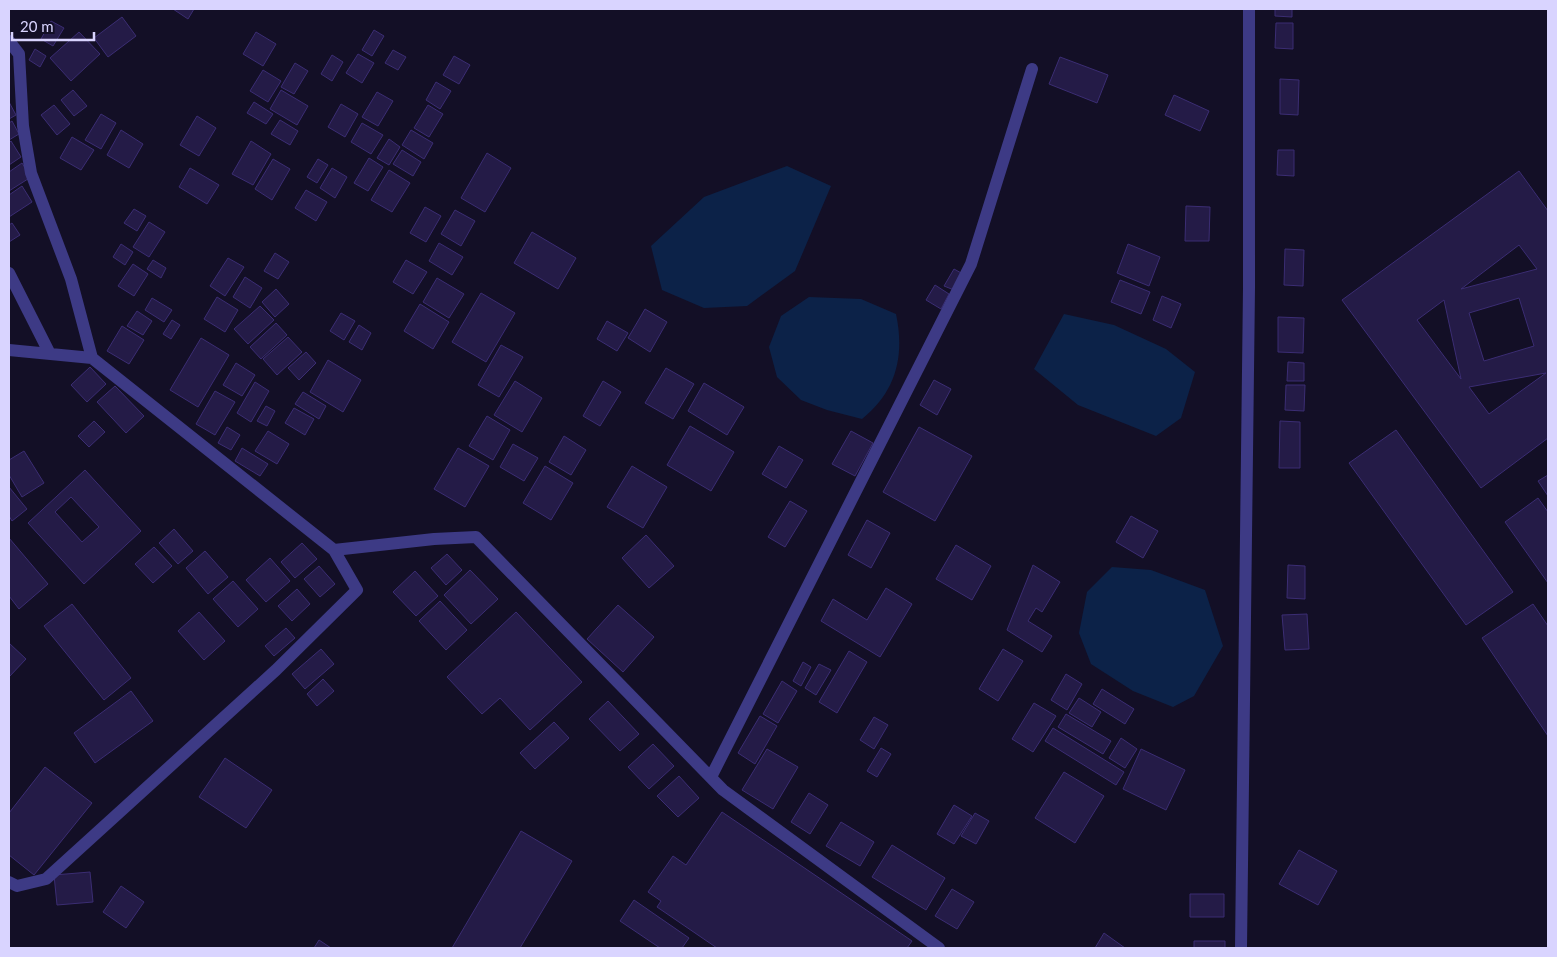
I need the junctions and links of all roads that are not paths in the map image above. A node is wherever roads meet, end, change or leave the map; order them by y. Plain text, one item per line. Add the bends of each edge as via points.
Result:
1 (1249, 9) edge
2 (9, 41) edge
3 (1032, 69) dead end
4 (9, 273) edge
5 (9, 350) edge
6 (50, 354) junction
7 (92, 358) junction
8 (334, 550) junction
9 (711, 777) junction
10 (9, 882) edge
11 (939, 948) edge
12 (1241, 948) edge

1 - 12 street
2 - 7 street via 19,54 23,126 31,173 71,279
3 - 9 street via 971,264
4 - 6 street
5 - 6 street
6 - 7 street
7 - 8 street
8 - 9 street via 476,537
8 - 10 street via 358,590 276,670 46,879 17,886
9 - 11 street via 723,790

